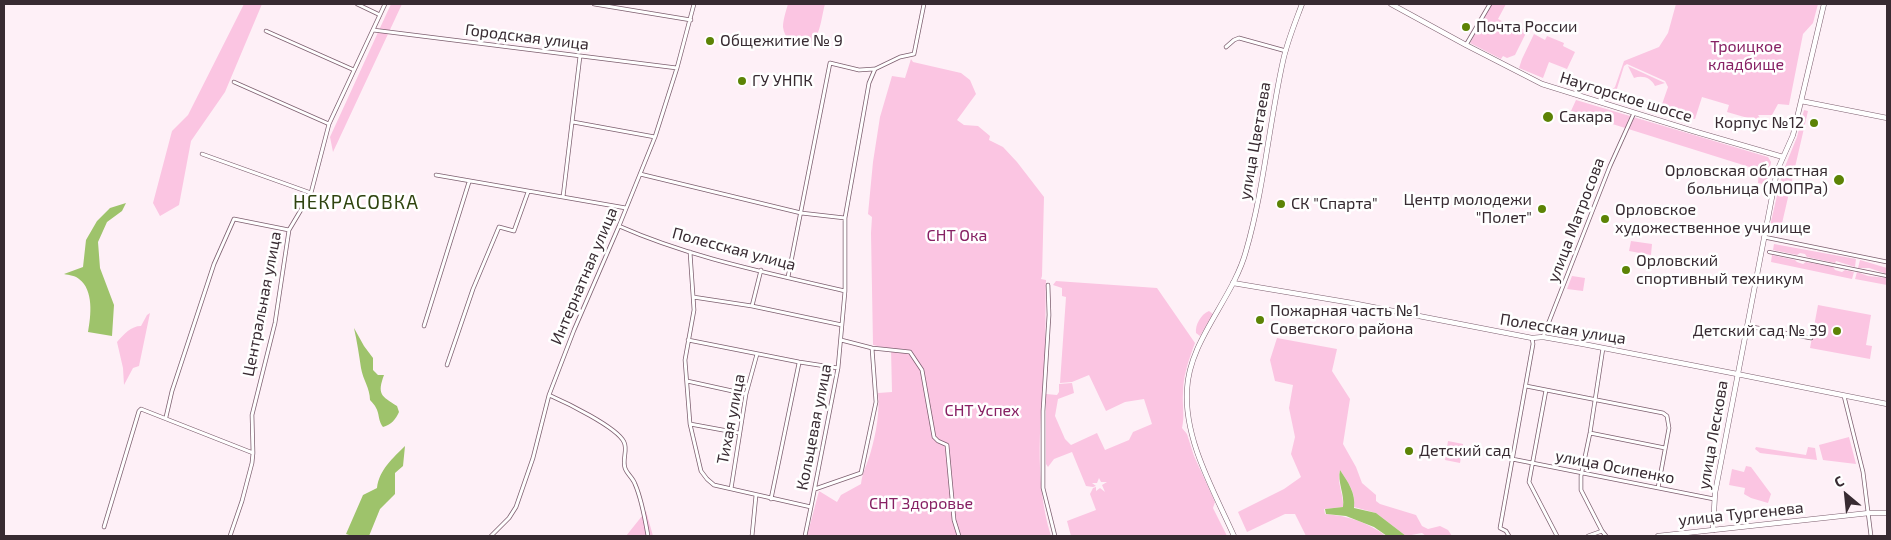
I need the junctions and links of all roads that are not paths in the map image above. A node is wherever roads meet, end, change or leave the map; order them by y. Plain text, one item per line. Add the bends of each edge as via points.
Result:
1 (357, 4) edge
2 (385, 4) edge
3 (594, 4) edge
4 (694, 4) edge
5 (924, 4) edge
6 (1302, 4) edge
7 (1391, 4) edge
8 (1490, 4) edge
9 (1824, 4) edge
10 (380, 15) junction
11 (691, 20) junction
12 (373, 30) junction
13 (266, 31) dead end
14 (1466, 45) junction
15 (1226, 47) dead end
16 (1286, 51) junction
17 (580, 56) junction
18 (677, 68) junction
19 (875, 69) junction
20 (354, 70) junction
21 (234, 82) dead end
22 (1801, 101) junction
23 (1634, 113) junction
24 (1887, 118) edge
25 (573, 122) junction
26 (329, 124) junction
27 (655, 137) junction
28 (202, 154) dead end
29 (1783, 157) junction
30 (640, 174) junction
31 (436, 175) dead end
32 (470, 182) junction
33 (528, 192) junction
34 (311, 193) junction
35 (563, 197) junction
36 (626, 208) junction
37 (801, 213) junction
38 (845, 218) junction
39 (619, 226) junction
40 (289, 230) junction
41 (1764, 237) junction
42 (690, 252) junction
43 (1770, 252) dead end
44 (1887, 262) edge
45 (761, 270) junction
46 (1887, 276) edge
47 (788, 277) junction
48 (1233, 284) junction
49 (1048, 285) dead end
50 (845, 291) junction
51 (693, 297) junction
52 (752, 306) junction
53 (842, 325) junction
54 (424, 326) dead end
55 (1746, 326) junction
56 (1543, 337) junction
57 (1532, 338) junction
58 (1811, 338) dead end
59 (688, 340) junction
60 (841, 340) junction
61 (872, 348) junction
62 (1603, 348) junction
63 (757, 354) junction
64 (799, 362) junction
65 (447, 365) dead end
66 (838, 368) junction
67 (1737, 374) junction
68 (687, 381) junction
69 (1526, 386) junction
70 (1546, 390) junction
71 (746, 394) junction
72 (549, 395) junction
73 (1844, 396) junction
74 (1595, 400) junction
75 (1887, 404) edge
76 (166, 417) junction
77 (690, 424) junction
78 (739, 433) junction
79 (1590, 433) junction
80 (1665, 448) junction
81 (253, 453) junction
82 (1512, 459) junction
83 (1533, 463) junction
84 (1582, 473) junction
85 (1658, 488) junction
86 (730, 489) junction
87 (815, 489) junction
88 (756, 495) junction
89 (771, 499) junction
90 (1714, 499) junction
91 (811, 507) junction
92 (1869, 513) junction
93 (1887, 513) edge
94 (104, 527) dead end
95 (1712, 530) junction
96 (1605, 535) edge
97 (230, 536) edge
98 (491, 536) edge
99 (648, 536) edge
100 (752, 536) edge
101 (804, 536) edge
102 (959, 536) edge
103 (1055, 536) edge
104 (1234, 536) edge
105 (1509, 536) edge
106 (1557, 536) edge
107 (1588, 536) edge
108 (1658, 536) edge
109 (1871, 536) edge

1 - 10 street
2 - 10 street, Центральная улица
3 - 11 street
4 - 11 street, Интернатная улица
5 - 19 street via 914,54
6 - 16 main road, улица Цветаева
7 - 14 main road, Наугорское шоссе
8 - 14 street
9 - 22 main road
10 - 12 street, Центральная улица
11 - 18 street, Интернатная улица
12 - 17 street, Городская улица
12 - 20 street, Центральная улица
13 - 20 street
14 - 23 main road, Наугорское шоссе via 1542,84
15 - 16 street via 1237,38
16 - 48 main road, улица Цветаева via 1246,253
17 - 18 street, Городская улица
17 - 25 street
18 - 27 street, Интернатная улица
19 - 37 street via 859,70 830,62
19 - 38 street, Кольцевая улица via 869,83
20 - 26 street, Центральная улица
21 - 26 street
22 - 24 main road
22 - 29 main road, улица Лескова via 1793,135
23 - 29 main road, Наугорское шоссе
23 - 56 street, улица Матросова
25 - 27 street
25 - 35 street
26 - 34 street, Центральная улица
27 - 30 street, Интернатная улица
28 - 34 street
29 - 41 main road, улица Лескова via 1777,171
30 - 36 street, Интернатная улица
30 - 37 street
31 - 32 street
32 - 33 street
32 - 54 street
33 - 35 street
33 - 65 street via 514,231 499,226
34 - 40 street, Центральная улица
35 - 36 street
36 - 39 street, Интернатная улица
37 - 38 street
37 - 47 street
38 - 50 street, Кольцевая улица
39 - 42 street, Полесская улица
39 - 72 street, Интернатная улица
40 - 76 street via 234,219 214,264
40 - 81 street, Центральная улица via 274,323 252,415
41 - 44 street
41 - 55 main road, улица Лескова
42 - 45 street, Полесская улица
42 - 51 street, Кольцевая улица
43 - 46 street
45 - 47 street, Полесская улица
45 - 52 street
47 - 50 street, Полесская улица
48 - 57 main road, Полесская улица
48 - 104 main road, улица Цветаева via 1194,356 1186,390 1194,444
49 - 103 street via 1043,488
50 - 53 street, Кольцевая улица
51 - 52 street
51 - 59 street, Кольцевая улица
52 - 53 street
53 - 60 street, Кольцевая улица
55 - 58 street
55 - 67 main road, улица Лескова
56 - 57 main road, Полесская улица
56 - 62 main road, Полесская улица
57 - 69 street
59 - 63 street
59 - 68 street, Кольцевая улица via 685,360
60 - 61 street
60 - 66 street, Кольцевая улица
61 - 87 street via 876,402 861,473
61 - 102 street via 910,352 922,370 934,437 947,445 954,520
62 - 67 main road, Полесская улица
62 - 74 street
63 - 64 street
63 - 71 street, Тихая улица
64 - 66 street
64 - 89 street
66 - 87 street, Кольцевая улица
67 - 73 main road, Полесская улица
67 - 90 main road, улица Лескова
68 - 71 street
68 - 77 street, Кольцевая улица
69 - 70 street
69 - 82 street
70 - 74 street
70 - 83 street
71 - 78 street, Тихая улица
72 - 98 street, Интернатная улица via 516,507
72 - 99 street via 571,404 623,439 625,468 635,482
73 - 75 main road, Полесская улица
73 - 92 street via 1863,472
74 - 79 street
74 - 80 street via 1663,413 1669,424
76 - 81 street
76 - 94 street via 142,408 138,411
77 - 78 street
77 - 86 street, Кольцевая улица via 704,474 714,485
78 - 86 street, Тихая улица
79 - 80 street
79 - 84 street
80 - 85 street
81 - 97 street, Центральная улица
82 - 83 street, улица Осипенко
82 - 105 street via 1500,528
83 - 84 street, улица Осипенко
83 - 106 street via 1528,482
84 - 85 street, улица Осипенко
84 - 96 street via 1581,490
85 - 90 street, улица Осипенко
86 - 88 street, Кольцевая улица
87 - 91 street, Кольцевая улица
88 - 89 street, Кольцевая улица
88 - 100 street
89 - 91 street, Кольцевая улица
90 - 95 main road, улица Лескова
91 - 101 street
92 - 93 main road, улица Тургенева
92 - 95 main road, улица Тургенева
92 - 109 street
95 - 108 main road, улица Тургенева
96 - 107 street

